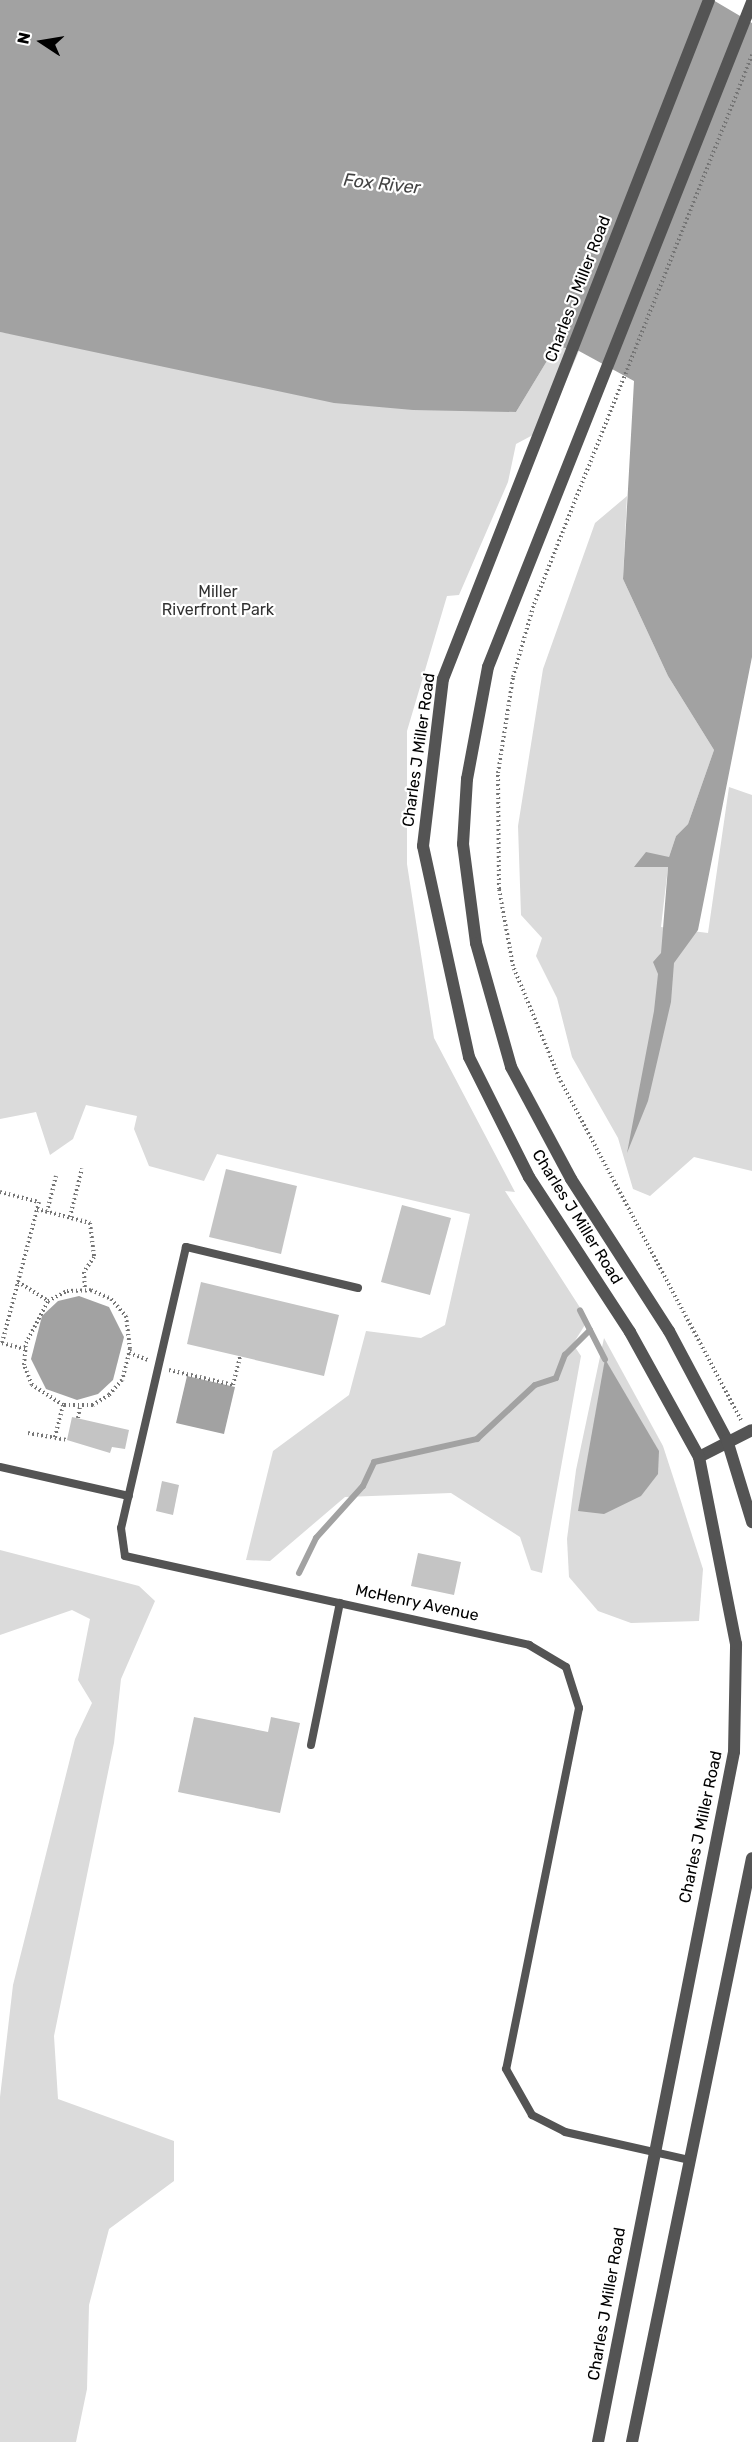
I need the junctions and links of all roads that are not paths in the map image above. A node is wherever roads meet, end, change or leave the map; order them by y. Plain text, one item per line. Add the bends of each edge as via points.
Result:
1 (709, 0) edge
2 (752, 2) edge
3 (358, 1288) dead end
4 (749, 1430) edge
5 (727, 1440) junction
6 (699, 1457) junction
7 (0, 1467) edge
8 (129, 1496) junction
9 (752, 1522) edge
10 (340, 1604) junction
11 (311, 1745) dead end
12 (752, 1858) edge
13 (651, 2152) junction
14 (689, 2160) junction
15 (598, 2442) edge
16 (632, 2442) edge

1 - 6 street, Charles J Miller Road via 443,679 423,846 469,1057 529,1177 630,1332
2 - 5 street, Charles J Miller Road via 488,667 467,779 463,844 476,943 511,1067 571,1179 669,1330
3 - 8 lane, McHenry Avenue via 186,1247
4 - 5 street
5 - 6 street
5 - 9 street, Charles J Miller Road
6 - 13 street, Charles J Miller Road via 736,1644 734,1752
7 - 8 lane
8 - 10 lane, McHenry Avenue via 121,1528 125,1556
10 - 11 lane
10 - 13 lane, McHenry Avenue via 528,1645 566,1667 579,1708 506,2069 532,2115 566,2132
12 - 14 street
13 - 14 lane, McHenry Avenue
13 - 15 street, Charles J Miller Road
14 - 16 street

